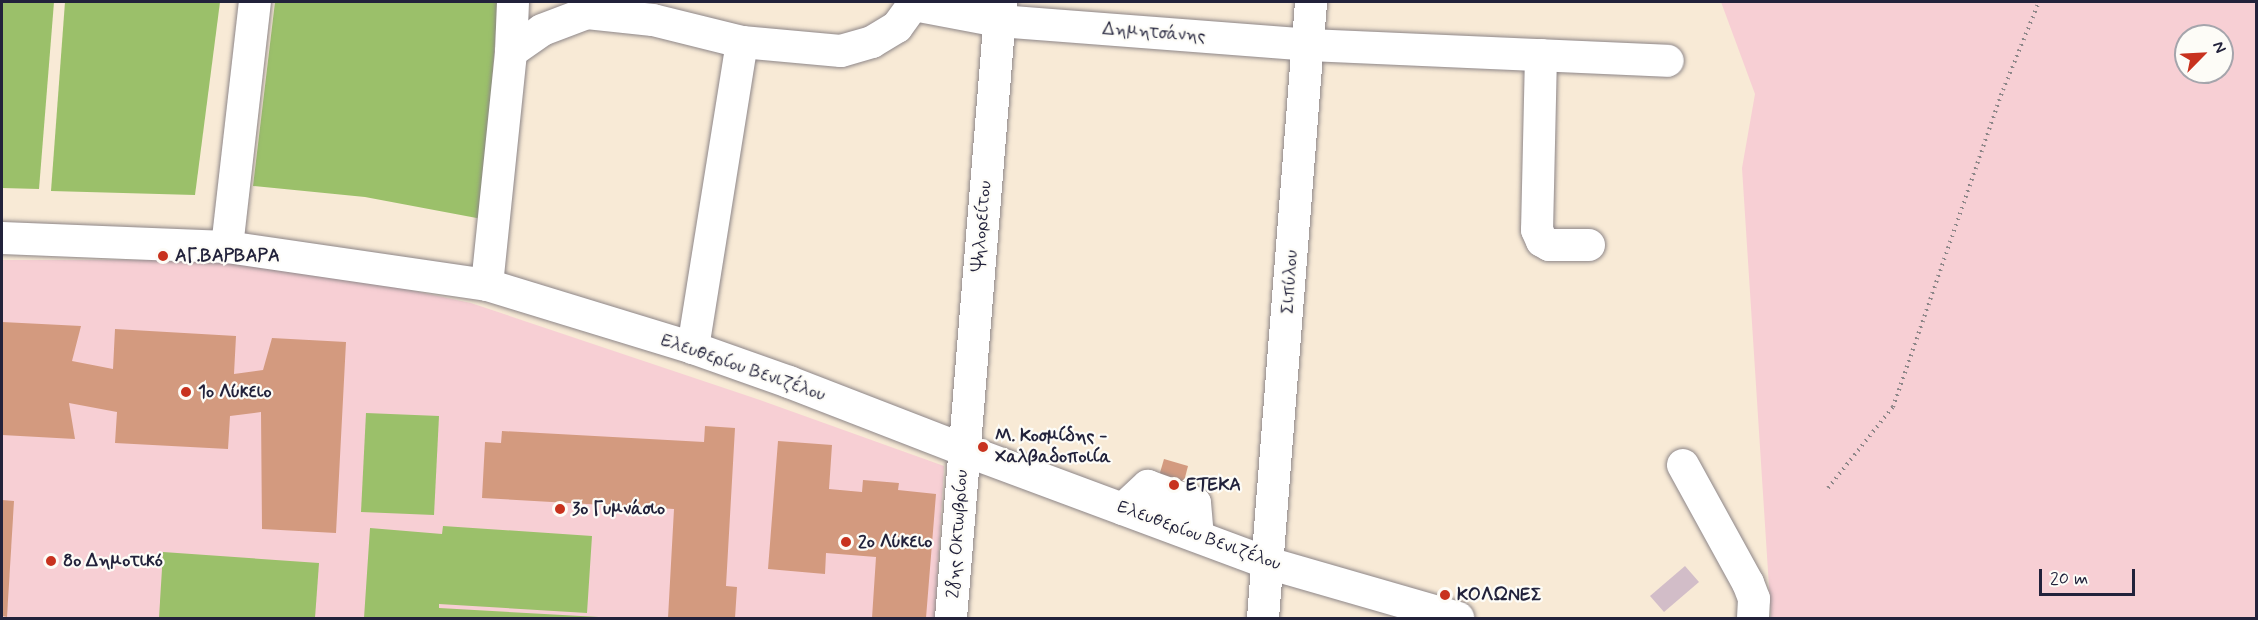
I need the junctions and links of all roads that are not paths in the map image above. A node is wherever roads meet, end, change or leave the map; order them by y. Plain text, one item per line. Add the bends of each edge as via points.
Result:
1 (255, 2) edge
2 (513, 2) edge
3 (1311, 2) edge
4 (915, 3) edge
5 (646, 11) edge
6 (1000, 11) edge
7 (742, 42) junction
8 (1308, 45) junction
9 (511, 52) junction
10 (1541, 55) junction
11 (1668, 61) dead end
12 (2, 238) edge
13 (1589, 245) dead end
14 (227, 247) junction
15 (487, 285) junction
16 (693, 348) junction
17 (964, 450) junction
18 (1683, 465) dead end
19 (1268, 562) junction
20 (951, 618) edge
21 (1263, 618) edge
22 (1458, 618) edge
23 (1753, 618) edge

1 - 14 street
2 - 9 street
3 - 8 street, Σιπύλου
4 - 6 street, Δημητσάνης
4 - 7 street via 897,27 841,51
5 - 7 street
5 - 9 street via 588,13 542,30
6 - 8 street, Δημητσάνης
6 - 17 street, Ψηλορείτου
7 - 16 street
8 - 10 street, Δημητσάνης
8 - 19 street, Σιπύλου
9 - 15 street
10 - 11 street, Δημητσάνης
10 - 13 street via 1537,230 1549,245
12 - 14 street, Ελευθερίου Βενιζέλου
14 - 15 street, Ελευθερίου Βενιζέλου
15 - 16 street, Ελευθερίου Βενιζέλου
16 - 17 street, Ελευθερίου Βενιζέλου
17 - 19 street, Ελευθερίου Βενιζέλου
17 - 20 street, 28ης Οκτωβρίου
18 - 23 street via 1748,583 1754,599
19 - 21 street, Σιπύλου
19 - 22 street, Ελευθερίου Βενιζέλου

